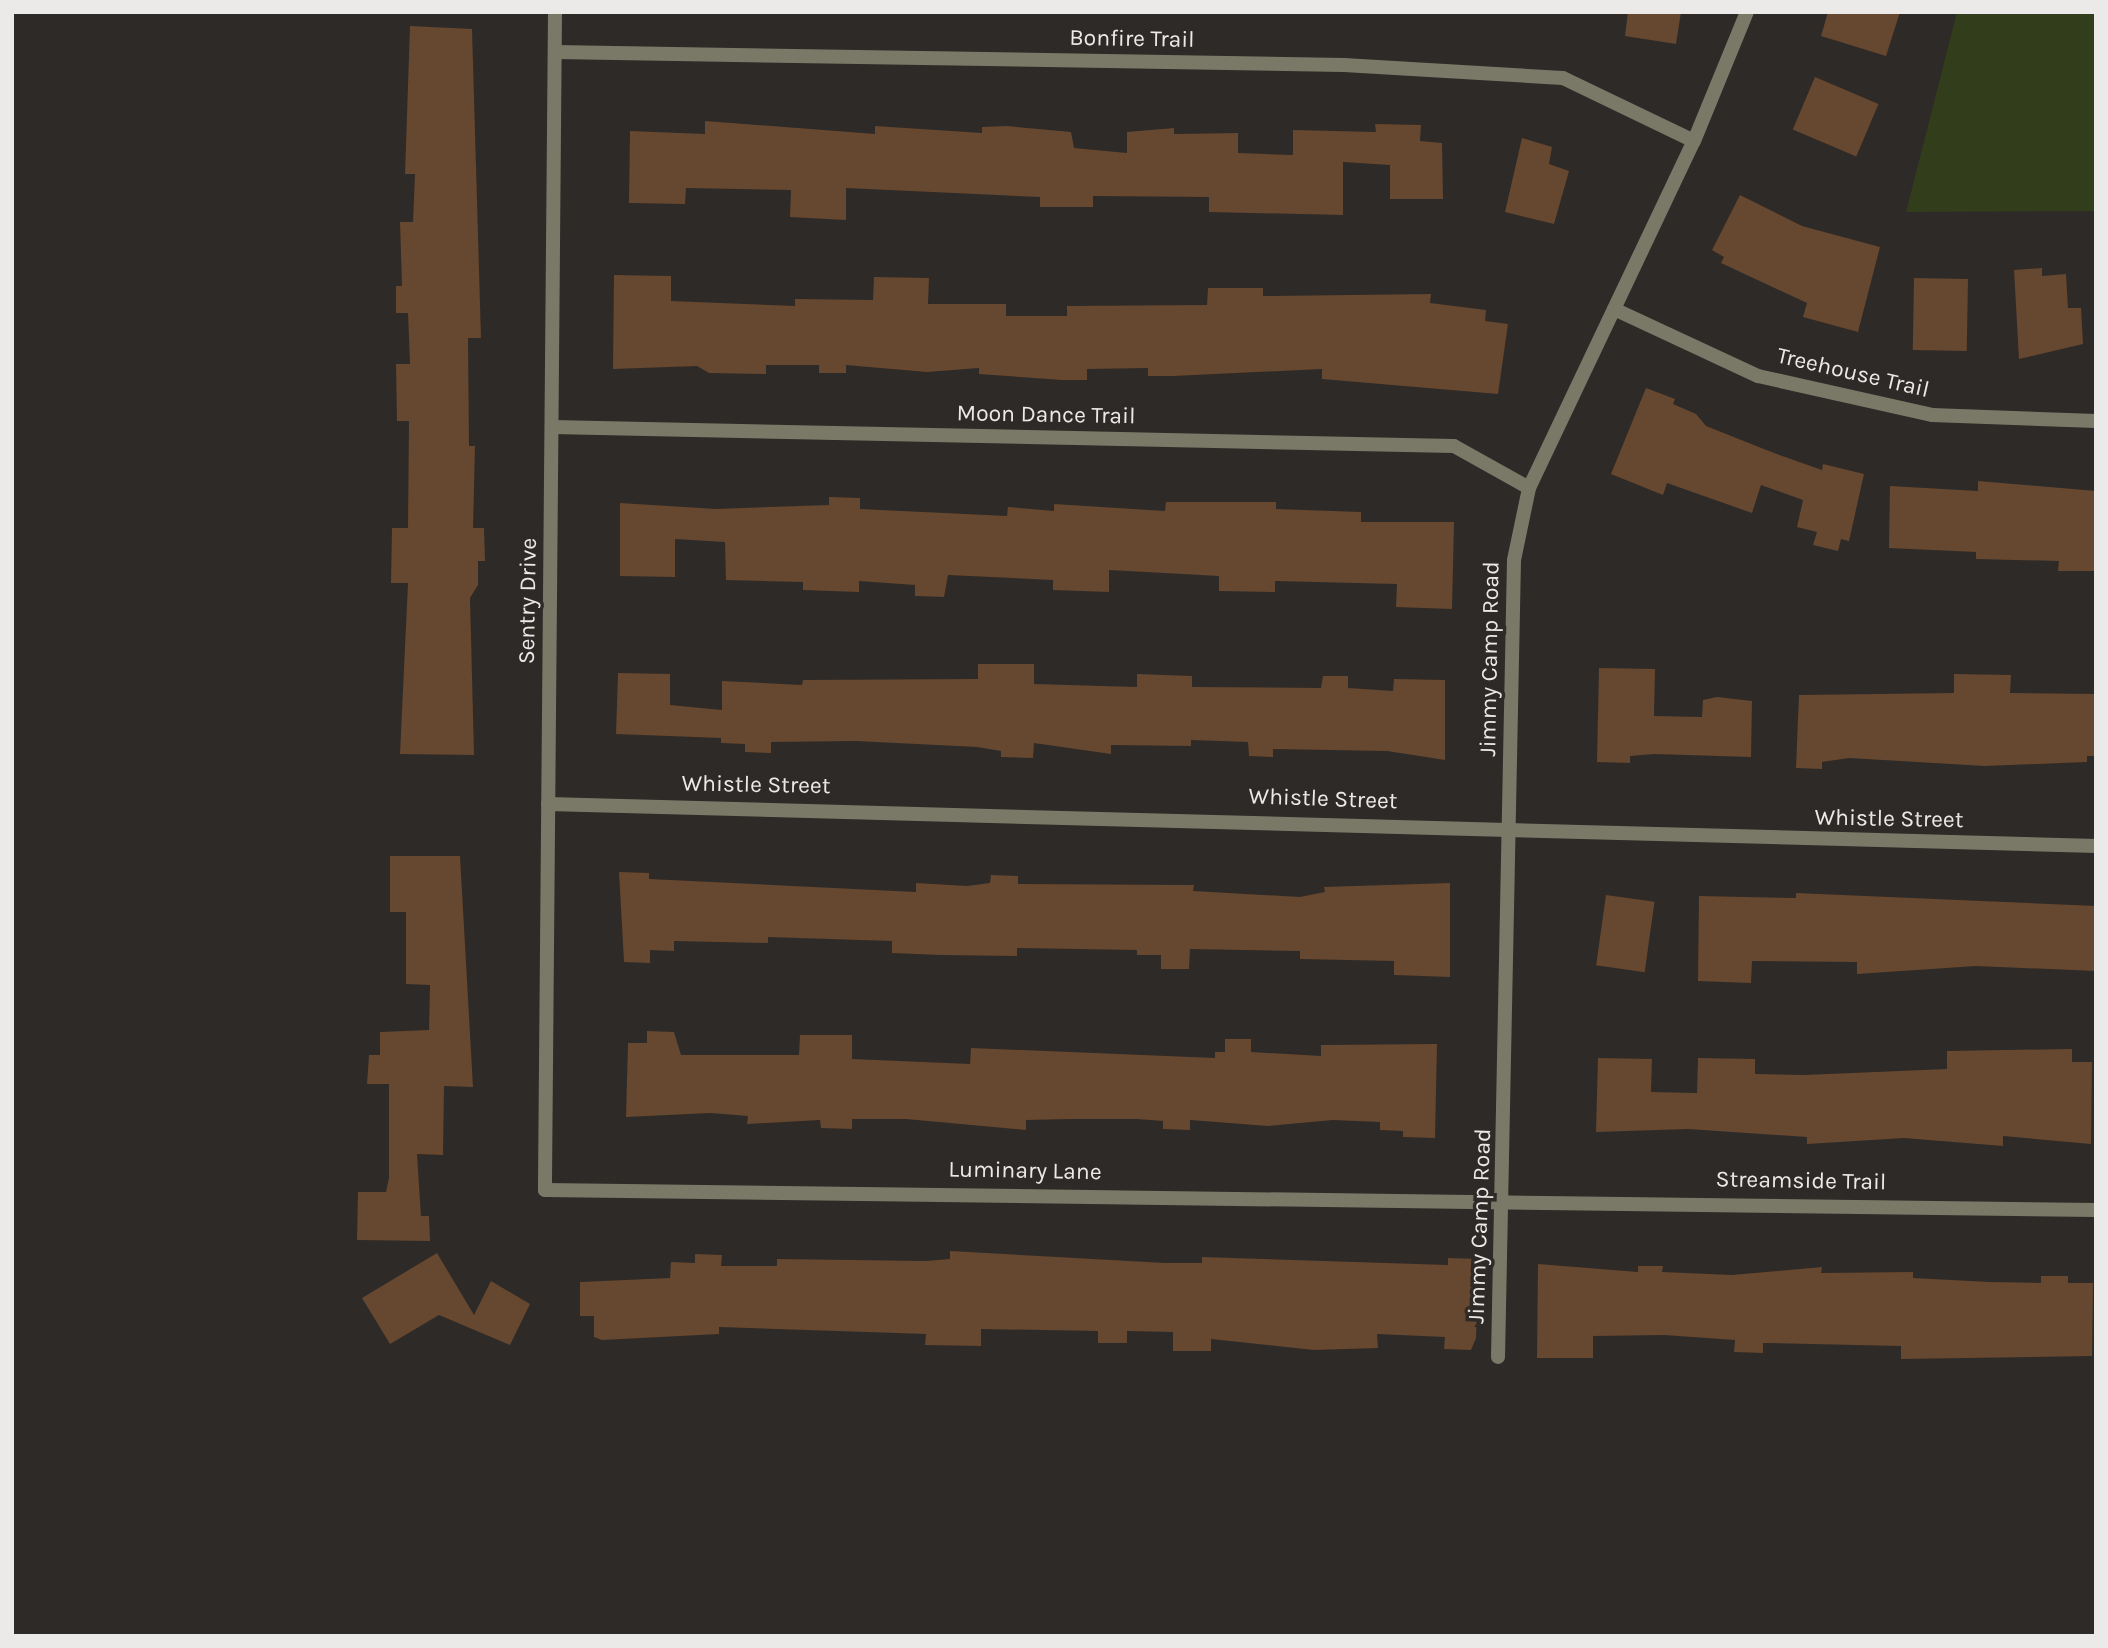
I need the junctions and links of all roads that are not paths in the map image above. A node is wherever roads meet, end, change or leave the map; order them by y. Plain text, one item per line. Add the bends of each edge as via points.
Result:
1 (555, 12) edge
2 (1747, 12) edge
3 (555, 52) junction
4 (1695, 141) junction
5 (1614, 309) junction
6 (2096, 421) edge
7 (552, 427) junction
8 (1529, 488) junction
9 (548, 804) junction
10 (1510, 832) junction
11 (2096, 846) edge
12 (545, 1190) joint
13 (1505, 1199) junction
14 (2096, 1210) edge
15 (1498, 1357) dead end

1 - 3 street, Sentry Drive
2 - 4 street, Jimmy Camp Road
3 - 4 street, Bonfire Trail via 1344,65 1563,78
3 - 7 street, Sentry Drive
4 - 5 street, Jimmy Camp Road
5 - 6 street, Treehouse Trail via 1771,379 1932,415
5 - 8 street, Jimmy Camp Road
7 - 8 street, Moon Dance Trail via 1454,446
7 - 9 street, Sentry Drive
8 - 10 street, Jimmy Camp Road via 1514,560
9 - 10 street, Whistle Street via 1150,817
9 - 12 street, Sentry Drive
10 - 11 street, Whistle Street
10 - 13 street, Jimmy Camp Road
12 - 13 street, Luminary Lane
13 - 14 street, Streamside Trail
13 - 15 street, Jimmy Camp Road

